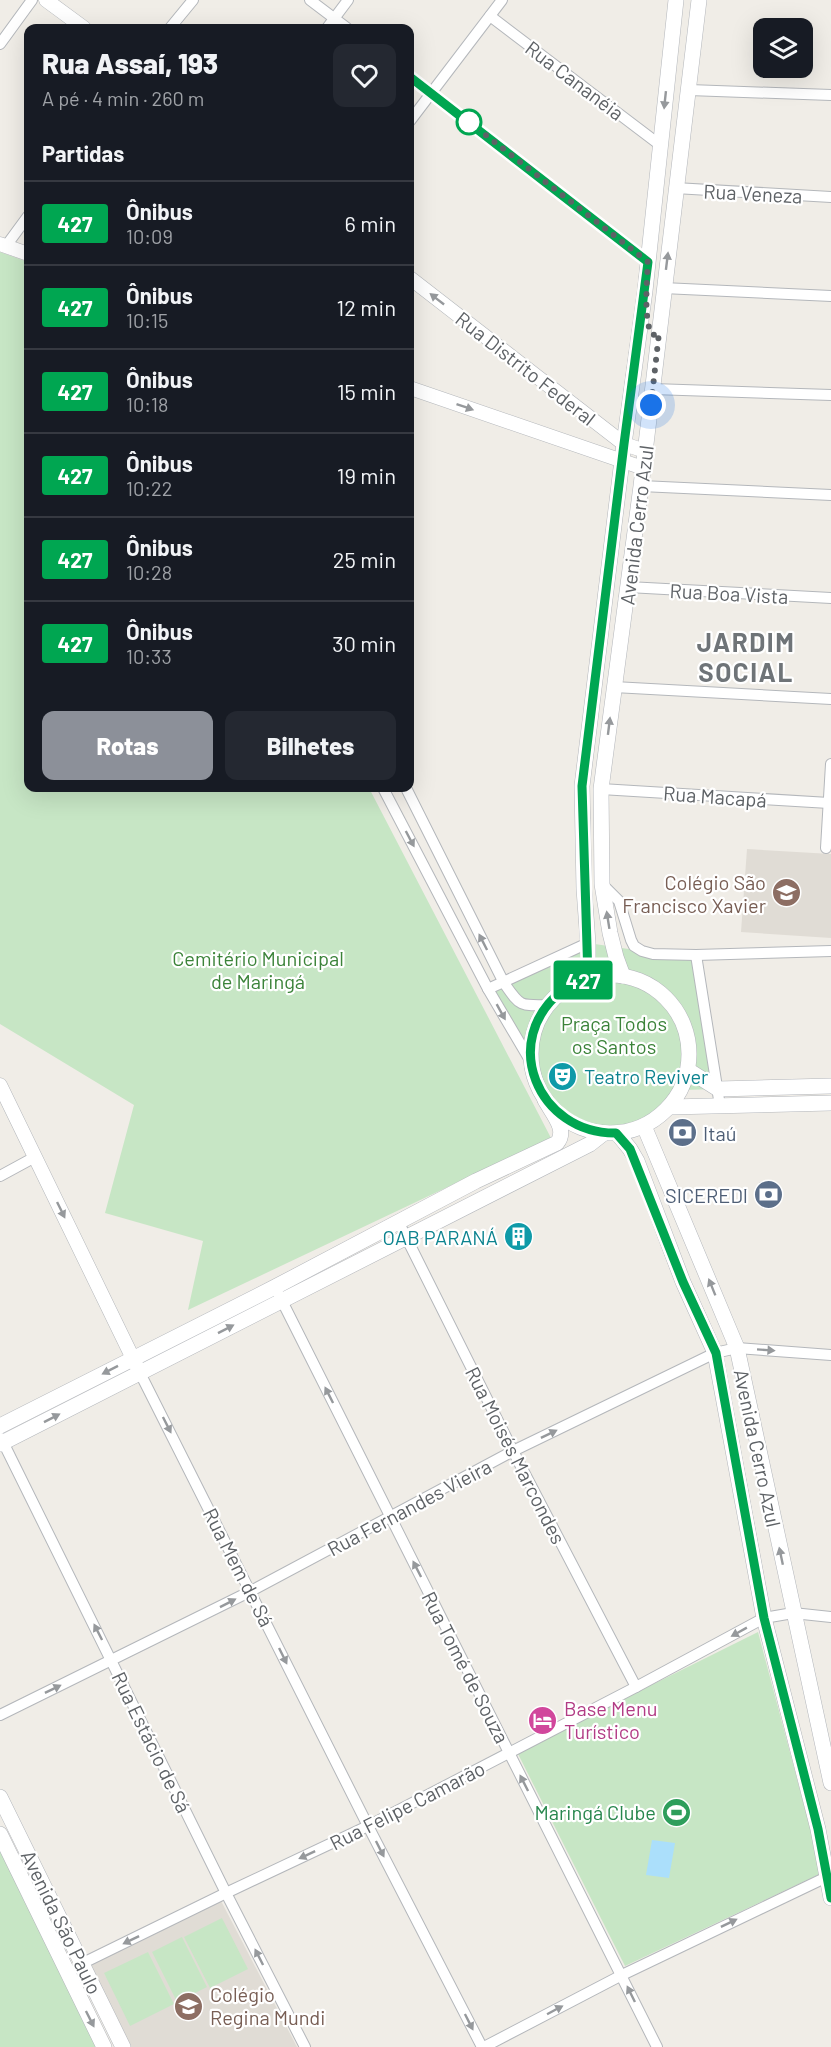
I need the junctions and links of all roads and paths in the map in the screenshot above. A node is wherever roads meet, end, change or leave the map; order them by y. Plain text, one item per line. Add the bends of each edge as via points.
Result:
1 (32, 0) edge
2 (46, 0) edge
3 (193, 0) edge
4 (310, 0) edge
5 (348, 0) edge
6 (502, 0) edge
7 (699, 0) edge
8 (676, 1) edge
9 (490, 15) junction
10 (334, 19) junction
11 (79, 24) edge
12 (174, 24) edge
13 (330, 24) edge
14 (341, 24) edge
15 (696, 29) junction
16 (0, 44) edge
17 (669, 62) junction
18 (414, 80) edge
19 (689, 90) junction
20 (431, 93) junction
21 (831, 95) edge
22 (414, 116) edge
23 (660, 145) junction
24 (675, 188) junction
25 (831, 197) edge
26 (24, 221) edge
27 (3, 245) edge
28 (24, 253) edge
29 (648, 262) junction
30 (414, 281) edge
31 (663, 288) junction
32 (645, 291) junction
33 (831, 296) edge
34 (659, 333) junction
35 (414, 389) edge
36 (653, 389) junction
37 (831, 395) edge
38 (624, 444) junction
39 (645, 451) junction
40 (622, 461) junction
41 (643, 468) junction
42 (641, 486) junction
43 (831, 495) edge
44 (628, 587) junction
45 (831, 598) edge
46 (614, 687) junction
47 (831, 699) edge
48 (831, 764) edge
49 (601, 789) junction
50 (385, 792) edge
51 (408, 792) edge
52 (829, 803) junction
53 (584, 832) junction
54 (601, 832) junction
55 (826, 848) dead end
56 (602, 884) junction
57 (588, 943) junction
58 (831, 951) edge
59 (696, 955) junction
60 (623, 976) junction
61 (588, 978) junction
62 (504, 983) junction
63 (488, 989) junction
64 (548, 1005) junction
65 (531, 1062) junction
66 (688, 1070) junction
67 (0, 1085) edge
68 (831, 1086) edge
69 (718, 1089) junction
70 (545, 1100) junction
71 (831, 1103) edge
72 (720, 1106) junction
73 (670, 1107) junction
74 (644, 1126) junction
75 (610, 1133) junction
76 (35, 1157) junction
77 (0, 1176) edge
78 (398, 1221) junction
79 (406, 1236) junction
80 (275, 1287) junction
81 (282, 1301) junction
82 (737, 1348) junction
83 (716, 1353) junction
84 (831, 1355) edge
85 (133, 1358) junction
86 (140, 1373) junction
87 (0, 1426) edge
88 (1, 1441) edge
89 (513, 1451) junction
90 (391, 1516) junction
91 (251, 1592) junction
92 (794, 1613) junction
93 (831, 1617) edge
94 (764, 1618) junction
95 (112, 1661) junction
96 (636, 1688) junction
97 (0, 1715) edge
98 (509, 1753) junction
99 (831, 1783) edge
100 (0, 1797) edge
101 (368, 1826) junction
102 (0, 1827) edge
103 (0, 1834) edge
104 (21, 1837) junction
105 (9, 1851) junction
106 (829, 1875) edge
107 (42, 1879) junction
108 (226, 1893) junction
109 (831, 1898) edge
110 (81, 1964) junction
111 (622, 1975) junction
112 (104, 2047) edge
113 (123, 2047) edge
114 (305, 2047) edge
115 (483, 2047) edge
116 (657, 2047) edge

1 - 16 street
2 - 11 street
3 - 12 street
4 - 10 street
5 - 10 street
6 - 9 street
7 - 15 main road, Avenida Cerro Azul
8 - 15 main road via 683,30 691,33
8 - 17 main road, Avenida Cerro Azul
9 - 20 street
9 - 23 street, Rua Cananéia
10 - 13 street
10 - 14 street
15 - 19 main road, Avenida Cerro Azul
17 - 19 main road via 678,54 687,58
17 -> 23 main road, Avenida Cerro Azul
18 - 20 street
19 - 21 street
19 - 24 main road, Avenida Cerro Azul
20 - 22 street
20 - 29 street
23 - 29 main road, Avenida Cerro Azul
24 - 25 street, Rua Veneza
31 -> 24 main road, Avenida Cerro Azul
26 - 27 street
27 - 28 street
29 - 32 main road, Avenida Cerro Azul
38 -> 30 street, Rua Distrito Federal
31 - 33 street
31 - 34 main road, Avenida Cerro Azul
32 - 34 main road via 647,327 653,335
32 - 38 main road, Avenida Cerro Azul
34 - 36 main road, Avenida Cerro Azul
35 -> 40 street
36 - 37 street
36 - 39 main road, Avenida Cerro Azul
38 - 39 street, Rua Distrito Federal
38 - 40 main road, Avenida Cerro Azul
39 - 41 main road, Avenida Cerro Azul
40 - 41 street
40 - 53 main road, Avenida Cerro Azul via 582,786
41 - 42 main road, Avenida Cerro Azul
42 - 43 street
42 - 44 main road, Avenida Cerro Azul
44 - 45 street, Rua Boa Vista
44 - 46 main road, Avenida Cerro Azul
46 - 47 street
49 -> 46 main road, Avenida Cerro Azul
48 - 52 street
49 - 52 street, Rua Macapá
49 - 54 main road, Avenida Cerro Azul
50 -> 63 street
62 -> 51 street
52 - 55 street
53 - 54 main road
53 - 57 main road, Avenida Cerro Azul
54 - 56 main road, Avenida Cerro Azul
56 - 59 street via 619,902 634,946 653,954
60 -> 56 main road, Avenida Cerro Azul via 610,933
57 - 61 main road, Avenida Cerro Azul
57 - 62 street
58 - 59 street
59 - 69 street
60 - 61 main road
60 - 66 main road via 644,982 676,1009 686,1028
61 - 64 main road via 564,989
62 - 63 street
62 - 64 street via 525,1006
63 -> 65 street
64 - 65 main road via 531,1042
65 - 70 main road
66 - 69 main road
66 - 73 main road via 682,1090
67 - 76 street, Rua Mem de Sá
68 - 69 main road
69 - 72 street
70 - 75 main road via 572,1123
70 - 78 main road via 562,1130 557,1143
71 - 72 main road
72 - 73 main road
73 - 74 main road
74 - 75 main road
82 -> 74 main road, Avenida Cerro Azul
75 - 79 main road
75 - 83 main road, Avenida Cerro Azul via 630,1149 637,1161 683,1282
76 - 77 street
76 -> 85 street, Rua Mem de Sá
78 - 79 street, Rua Moisés Marcondes
78 - 80 main road
79 - 81 main road
79 - 89 street, Rua Moisés Marcondes
80 - 81 street, Rua Tomé de Souza
80 - 85 main road
86 -> 81 main road
90 -> 81 street, Rua Tomé de Souza
82 - 83 street, Rua Fernandes Vieira
82 -> 84 street, Rua Fernandes Vieira
92 -> 82 main road, Avenida Cerro Azul
89 -> 83 street, Rua Fernandes Vieira
83 - 94 main road, Avenida Cerro Azul
85 - 86 street, Rua Mem de Sá
85 -> 87 main road
88 -> 86 main road
86 -> 91 street, Rua Mem de Sá
95 -> 88 street, Rua Estácio de Sá
89 - 90 street, Rua Fernandes Vieira
89 - 96 street, Rua Moisés Marcondes
90 - 91 street, Rua Fernandes Vieira
98 -> 90 street, Rua Tomé de Souza
95 -> 91 street, Rua Fernandes Vieira
91 -> 101 street, Rua Mem de Sá
92 - 93 street, Rua Felipe Camarão
92 - 94 street, Rua Felipe Camarão
92 - 99 main road, Avenida Cerro Azul
94 -> 96 street, Rua Felipe Camarão
94 - 106 main road, Avenida Cerro Azul
97 -> 95 street, Rua Fernandes Vieira
95 - 108 street, Rua Estácio de Sá
96 - 98 street, Rua Felipe Camarão
98 - 101 street, Rua Felipe Camarão
111 -> 98 street, Rua Tomé de Souza
100 - 104 main road, Avenida São Paulo
101 -> 108 street, Rua Felipe Camarão
101 -> 115 street, Rua Mem de Sá
102 - 104 main road
103 - 105 main road, Avenida São Paulo
104 - 107 main road, Avenida São Paulo
105 - 107 main road via 22,1851 33,1872
105 -> 112 main road, Avenida São Paulo
106 - 109 main road, Avenida Cerro Azul
111 -> 106 street
107 - 110 main road, Avenida São Paulo
108 -> 110 street, Rua Felipe Camarão
114 -> 108 street, Rua Estácio de Sá
110 - 113 main road, Avenida São Paulo
115 -> 111 street
116 -> 111 street, Rua Tomé de Souza

